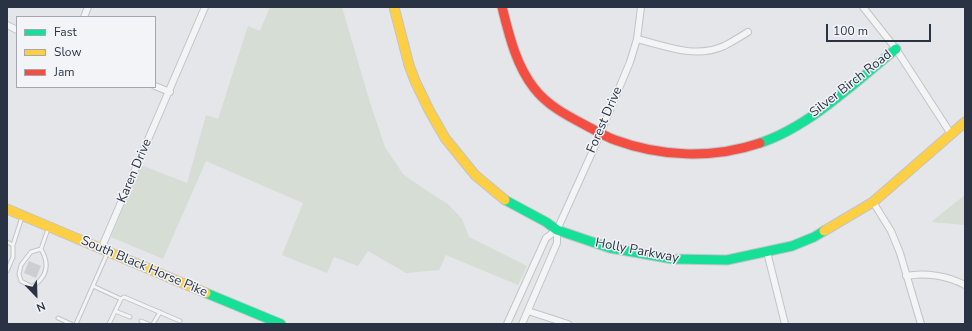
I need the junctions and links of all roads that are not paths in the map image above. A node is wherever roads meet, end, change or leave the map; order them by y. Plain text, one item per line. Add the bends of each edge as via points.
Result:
1 (205, 7) edge
2 (394, 7) edge
3 (503, 7) edge
4 (641, 7) edge
5 (863, 7) edge
6 (7, 25) edge
7 (16, 30) edge
8 (748, 32) dead end
9 (637, 39) junction
10 (896, 49) junction
11 (156, 86) edge
12 (170, 92) junction
13 (965, 122) edge
14 (599, 134) junction
15 (951, 134) junction
16 (873, 202) junction
17 (7, 209) edge
18 (22, 216) junction
19 (49, 227) junction
20 (557, 230) junction
21 (7, 242) edge
22 (13, 244) junction
23 (41, 249) junction
24 (104, 251) junction
25 (767, 252) junction
26 (7, 271) edge
27 (906, 276) junction
28 (965, 285) edge
29 (93, 286) junction
30 (121, 299) junction
31 (115, 311) junction
32 (528, 311) junction
33 (160, 312) junction
34 (130, 317) dead end
35 (58, 318) dead end
36 (141, 321) dead end
37 (180, 321) dead end
38 (71, 324) edge
39 (76, 324) edge
40 (109, 324) edge
41 (148, 324) edge
42 (153, 324) edge
43 (281, 324) edge
44 (507, 324) edge
45 (522, 324) edge
46 (568, 324) edge
47 (785, 324) edge
48 (921, 324) edge

1 - 12 street, Karen Drive
2 - 20 main road, Holly Parkway via 415,81 445,138 483,183 510,203
3 - 14 main road, Silver Birch Road via 510,43 529,81 548,103
4 - 9 street, Forest Drive
5 - 10 street
6 - 7 street
8 - 9 street via 723,46 699,52 683,51
9 - 14 street, Forest Drive via 630,62
10 - 14 main road, Silver Birch Road via 811,116 770,139 746,148 714,154 672,152 632,145
10 - 15 street
11 - 12 street
12 - 24 street, Karen Drive
13 - 15 main road, Holly Parkway
14 - 20 street, Forest Drive
15 - 16 main road, Holly Parkway
16 - 25 main road, Holly Parkway via 814,237
16 - 27 street via 891,231
17 - 18 main road, South Black Horse Pike
18 - 19 main road, South Black Horse Pike
18 - 22 lane
19 - 23 lane
19 - 24 main road, South Black Horse Pike
20 - 25 main road, Holly Parkway via 605,247 673,259 727,260
20 - 32 street, Forest Drive via 557,243
20 - 44 street, Forest Drive via 546,238
21 - 22 lane
22 - 26 lane via 13,257
23 - 23 lane via 31,252 21,265 21,282 32,286 40,281 46,270 46,257
24 - 29 lane
24 - 43 main road, South Black Horse Pike
25 - 47 street
27 - 28 street via 945,277
27 - 48 street
29 - 30 lane
29 - 39 lane
30 - 31 lane
30 - 33 lane via 124,297
31 - 34 lane
31 - 40 lane
32 - 45 street, Forest Drive
32 - 46 street
33 - 37 lane
33 - 42 lane
35 - 38 lane
36 - 41 lane

